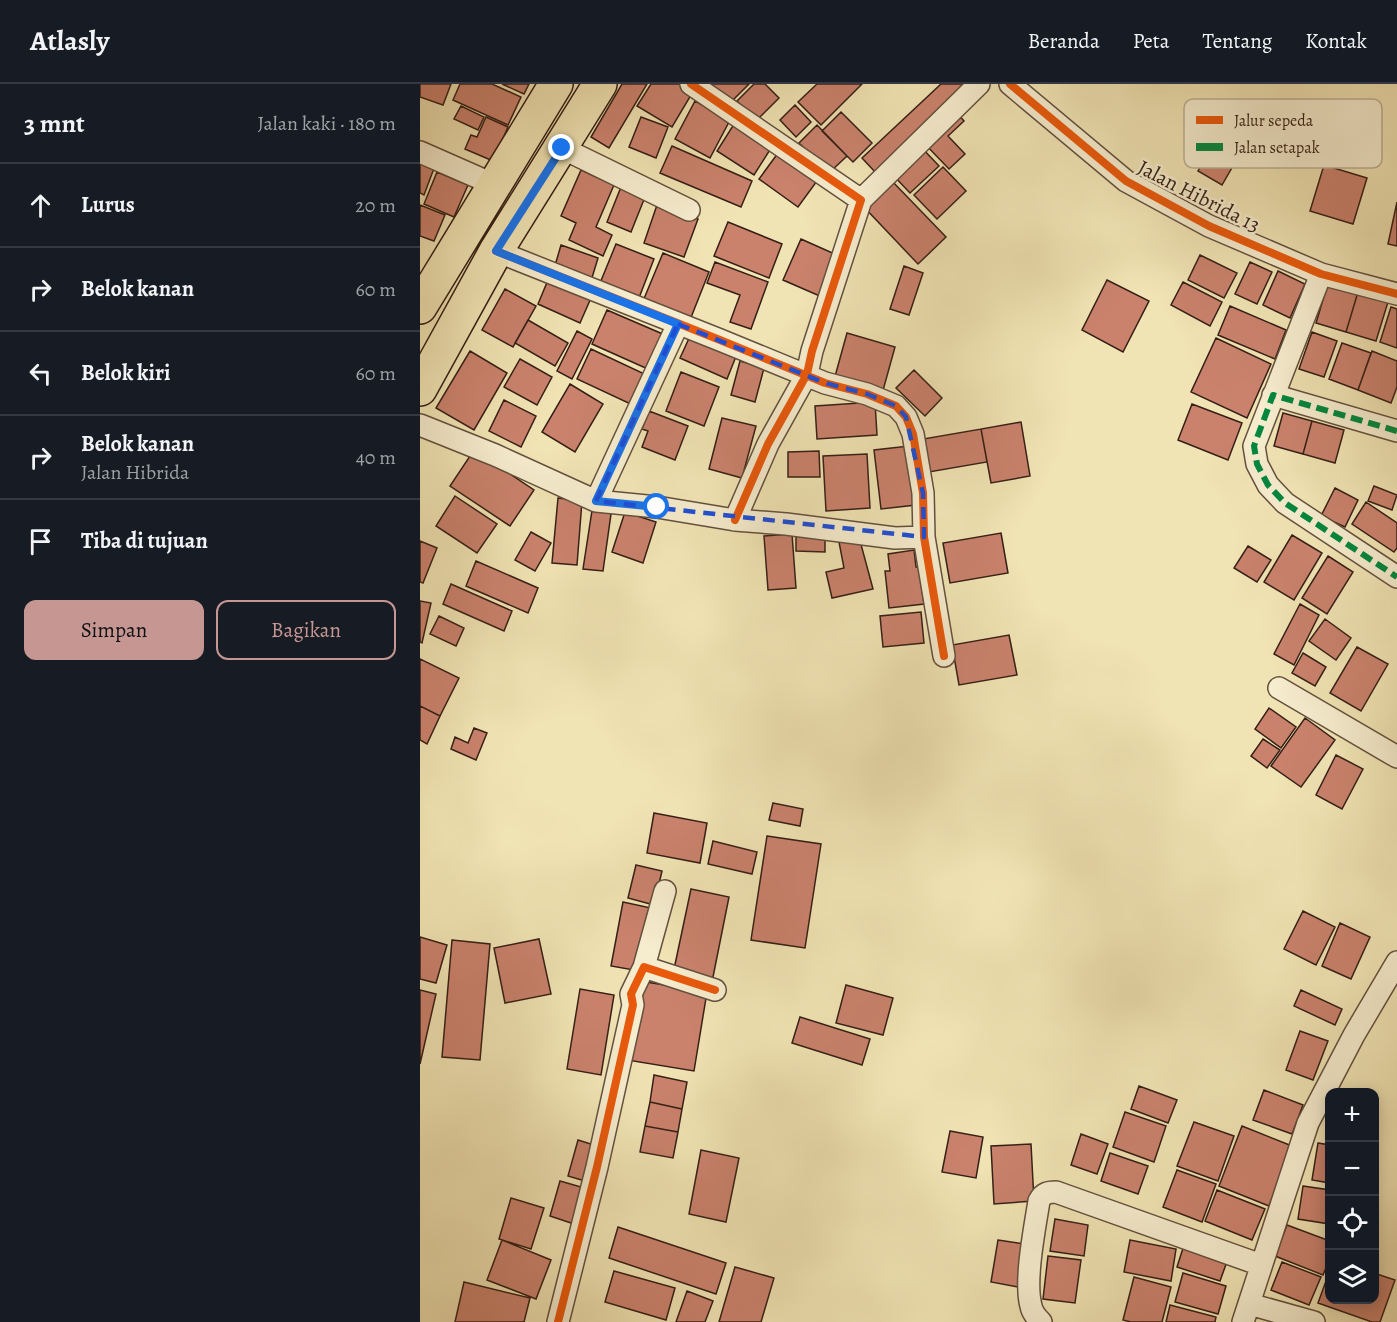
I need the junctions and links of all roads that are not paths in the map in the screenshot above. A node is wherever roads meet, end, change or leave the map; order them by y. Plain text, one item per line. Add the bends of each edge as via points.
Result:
1 (556, 84) edge
2 (600, 84) edge
3 (691, 84) edge
4 (979, 84) edge
5 (1010, 84) edge
6 (562, 148) junction
7 (420, 152) edge
8 (495, 185) junction
9 (861, 200) junction
10 (689, 210) dead end
11 (496, 251) junction
12 (1321, 274) junction
13 (1397, 294) edge
14 (420, 307) edge
15 (678, 324) junction
16 (807, 374) junction
17 (420, 389) edge
18 (1274, 395) junction
19 (420, 425) edge
20 (1397, 431) edge
21 (596, 501) junction
22 (735, 520) junction
23 (924, 537) junction
24 (1397, 577) edge
25 (944, 656) dead end
26 (1279, 688) dead end
27 (1397, 757) edge
28 (665, 891) dead end
29 (1397, 962) edge
30 (644, 967) junction
31 (715, 990) dead end
32 (1261, 1265) junction
33 (1246, 1313) edge
34 (558, 1322) edge
35 (1041, 1322) edge
36 (1314, 1322) edge

1 - 8 main road
2 - 6 main road
3 - 9 street
4 - 9 street
5 - 12 street, Jalan Hibrida 13 via 1126,181 1209,226
6 - 10 street
6 - 11 main road
7 - 8 street
8 - 14 main road
9 - 16 street
11 - 15 street
11 - 17 main road
12 - 13 street, Jalan Hibrida 13
12 - 18 street
15 - 16 street
15 - 21 street
16 - 22 street via 768,444
16 - 23 street via 896,406 906,417 913,434 923,493
18 - 20 street
18 - 24 street via 1254,446 1257,464 1268,486 1285,504
19 - 21 street
21 - 22 street
22 - 23 street via 895,538
23 - 25 street
26 - 27 street
28 - 30 street
29 - 32 street via 1308,1124
30 - 31 street
30 - 34 street via 631,994 633,1005 597,1167
32 - 33 street
32 - 35 street via 1050,1192 1040,1201 1029,1293 1031,1306
33 - 36 street

